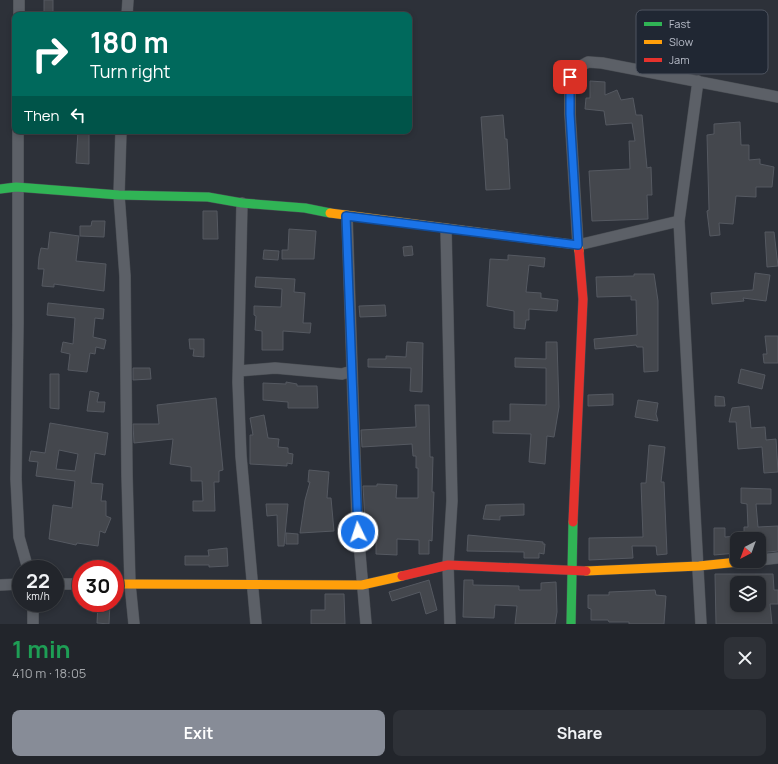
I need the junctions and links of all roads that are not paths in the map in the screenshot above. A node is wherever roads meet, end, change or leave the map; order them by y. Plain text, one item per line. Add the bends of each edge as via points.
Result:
1 (19, 0) edge
2 (128, 0) edge
3 (19, 12) edge
4 (127, 12) edge
5 (636, 70) edge
6 (657, 74) edge
7 (698, 81) junction
8 (778, 97) edge
9 (18, 134) edge
10 (121, 134) edge
11 (16, 187) junction
12 (0, 189) edge
13 (119, 195) junction
14 (242, 203) junction
15 (346, 216) junction
16 (679, 221) junction
17 (446, 229) junction
18 (578, 245) junction
19 (239, 371) junction
20 (352, 371) junction
21 (778, 558) edge
22 (766, 559) edge
23 (25, 560) edge
24 (730, 563) edge
25 (448, 565) junction
26 (699, 566) junction
27 (571, 572) junction
28 (12, 584) edge
29 (124, 584) edge
30 (130, 584) junction
31 (362, 584) junction
32 (0, 585) edge
33 (254, 585) junction
34 (33, 612) edge
35 (33, 624) edge
36 (134, 624) edge
37 (256, 624) edge
38 (366, 624) edge
39 (450, 624) edge
40 (571, 624) edge
41 (701, 624) edge

1 - 3 street
2 - 4 street
5 - 18 street via 588,62 570,77
6 - 7 street
7 - 8 street
7 - 16 street
9 - 11 street
10 - 13 street
11 - 12 street
11 - 13 street
11 - 23 street via 16,479 19,537
13 - 14 street via 208,196
13 - 30 street via 125,276
14 - 15 street via 305,208
14 - 19 street
15 - 17 street
15 - 20 street
16 - 18 street
16 - 26 street
17 - 18 street
17 - 25 street via 452,501
18 - 27 street via 583,299
19 - 20 street via 275,368 342,374
19 - 33 street via 241,456
20 - 31 street
21 - 22 street
24 - 26 street
25 - 27 street
25 - 31 street
25 - 39 street
26 - 27 street
26 - 41 street
27 - 40 street
28 - 32 street
29 - 30 street
30 - 33 street
30 - 36 street
31 - 33 street
31 - 38 street
33 - 37 street
34 - 35 street

